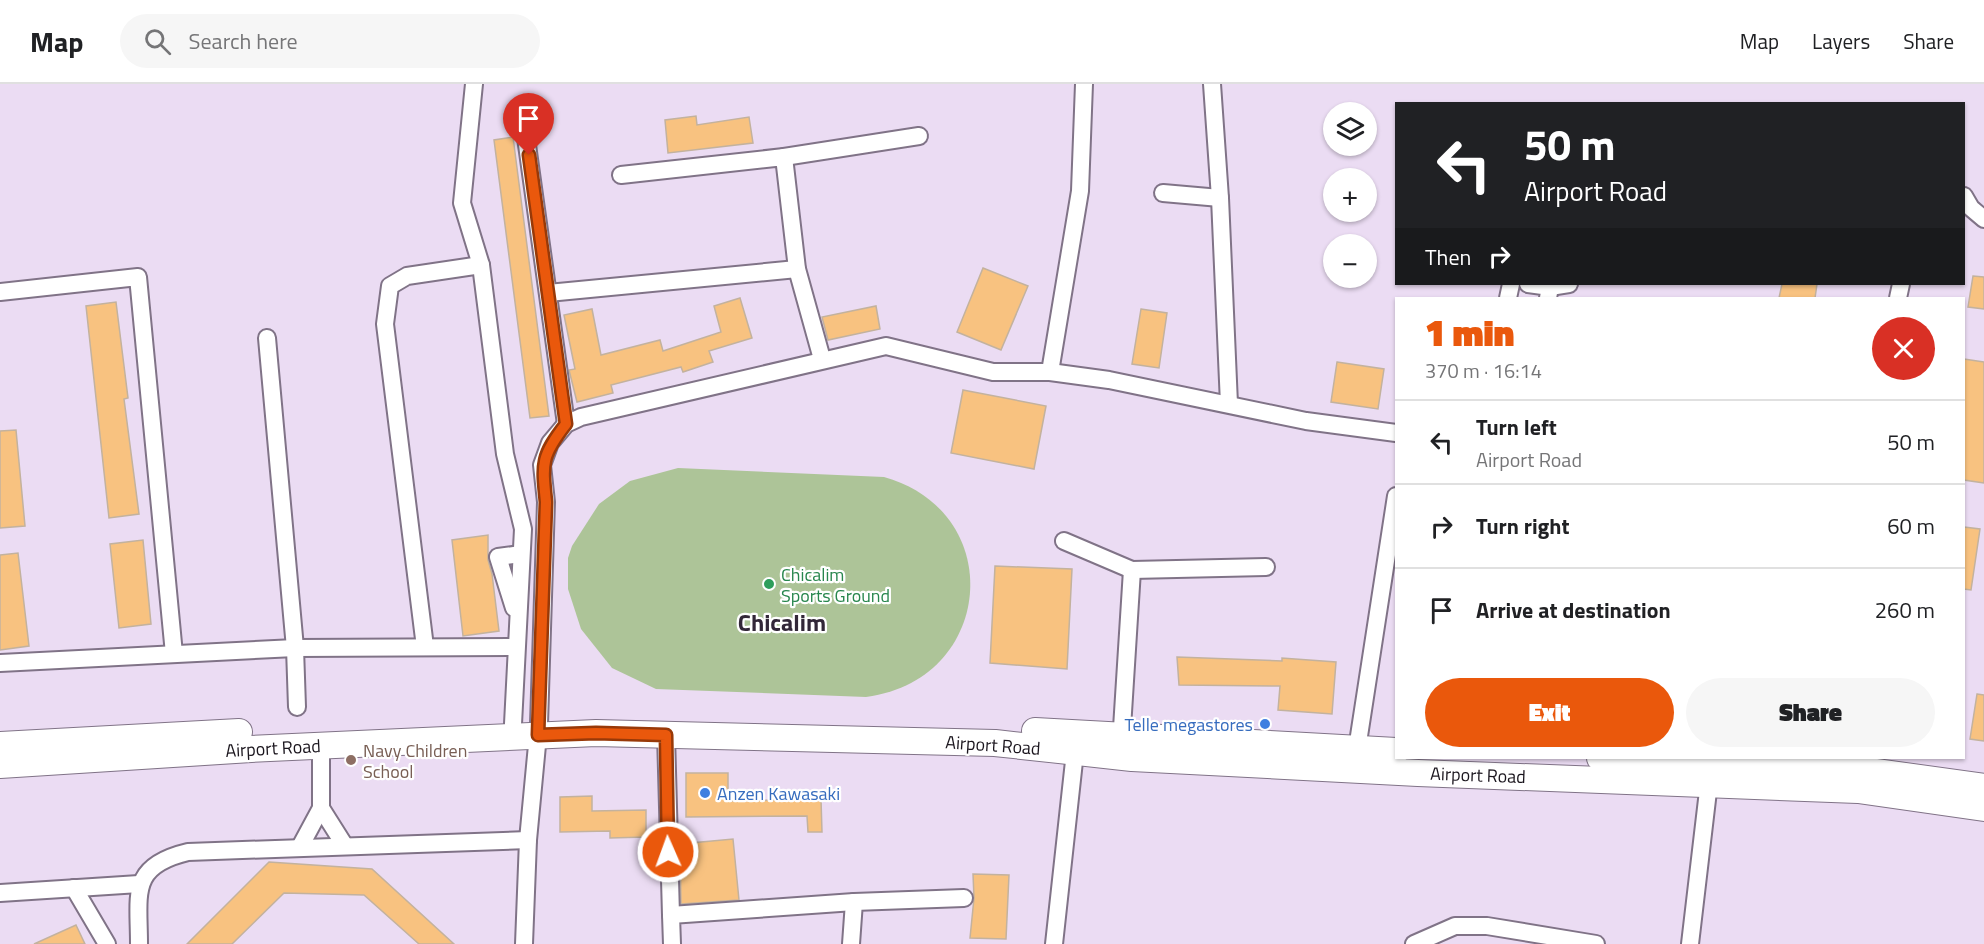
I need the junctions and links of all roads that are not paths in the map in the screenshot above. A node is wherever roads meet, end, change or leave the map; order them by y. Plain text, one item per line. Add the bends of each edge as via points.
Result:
1 (474, 84) edge
2 (1084, 84) edge
3 (1212, 84) edge
4 (522, 109) dead end
5 (919, 136) dead end
6 (784, 157) junction
7 (621, 175) dead end
8 (1163, 194) dead end
9 (1220, 198) junction
10 (1965, 198) edge
11 (1984, 219) edge
12 (481, 265) junction
13 (797, 269) junction
14 (1530, 285) edge
15 (1567, 285) edge
16 (0, 292) edge
17 (548, 293) junction
18 (1549, 293) edge
19 (267, 338) dead end
20 (822, 359) junction
21 (1050, 372) junction
22 (1229, 404) junction
23 (566, 424) junction
24 (1395, 434) edge
25 (1395, 512) edge
26 (1064, 541) dead end
27 (1393, 543) edge
28 (521, 554) junction
29 (1266, 567) dead end
30 (1132, 570) junction
31 (518, 618) junction
32 (425, 647) junction
33 (516, 647) junction
34 (295, 648) junction
35 (174, 654) junction
36 (0, 663) edge
37 (297, 707) dead end
38 (513, 724) junction
39 (539, 730) junction
40 (666, 735) junction
41 (0, 745) edge
42 (321, 746) junction
43 (1121, 747) junction
44 (1357, 749) junction
45 (1395, 751) edge
46 (1075, 752) junction
47 (1608, 759) edge
48 (0, 765) edge
49 (1711, 772) junction
50 (1984, 788) edge
51 (321, 808) junction
52 (1984, 808) edge
53 (528, 840) junction
54 (345, 846) junction
55 (300, 848) junction
56 (139, 884) junction
57 (74, 888) junction
58 (0, 893) edge
59 (964, 898) dead end
60 (854, 902) junction
61 (671, 915) junction
62 (107, 944) edge
63 (139, 944) edge
64 (524, 944) edge
65 (672, 944) edge
66 (851, 944) edge
67 (1054, 944) edge
68 (1414, 944) edge
69 (1596, 944) edge
70 (1690, 944) edge

1 - 12 street via 462,203
2 - 21 street via 1080,191
3 - 9 street
4 - 17 street
5 - 6 street
6 - 7 street
6 - 13 street
8 - 9 street
9 - 22 street
10 - 11 street
12 - 28 street via 505,454 523,529
12 - 32 street via 407,276 390,286 385,324
13 - 17 street
13 - 20 street
14 - 18 street
15 - 18 street
16 - 35 street via 138,277
17 - 23 street
19 - 34 street
20 - 21 street via 886,346 993,372
20 - 23 street via 581,417
21 - 22 street
22 - 24 street via 1306,421
23 - 39 street via 550,443 542,465 546,502
25 - 27 street
26 - 30 street
27 - 44 street
28 - 31 street
28 - 31 street via 498,557
29 - 30 street
30 - 43 street
31 - 33 street
32 - 33 street
32 - 34 street
33 - 38 street
34 - 35 street
34 - 37 street
35 - 36 street
38 - 39 highway, Airport Road
38 - 41 highway, Airport Road via 282,730
39 - 40 highway, Airport Road
39 - 42 highway, Airport Road
39 - 43 highway, Airport Road via 912,726
39 - 53 street
40 - 46 highway, Airport Road via 994,743
40 - 61 street
42 - 48 highway, Airport Road
42 - 51 street
43 - 44 highway, Airport Road
43 - 46 highway, Airport Road
43 - 49 highway, Airport Road via 1418,773
44 - 45 highway, Airport Road
46 - 67 street
47 - 49 highway, Airport Road
49 - 50 highway, Airport Road via 1841,767
49 - 52 highway, Airport Road
49 - 70 street
51 - 54 street
51 - 55 street
53 - 54 street
53 - 64 street
54 - 55 street
55 - 56 street via 169,856 152,866
56 - 57 street
56 - 63 street
57 - 58 street
57 - 62 street
59 - 60 street
60 - 61 street
60 - 66 street
61 - 65 street
68 - 69 street via 1455,926 1487,926

